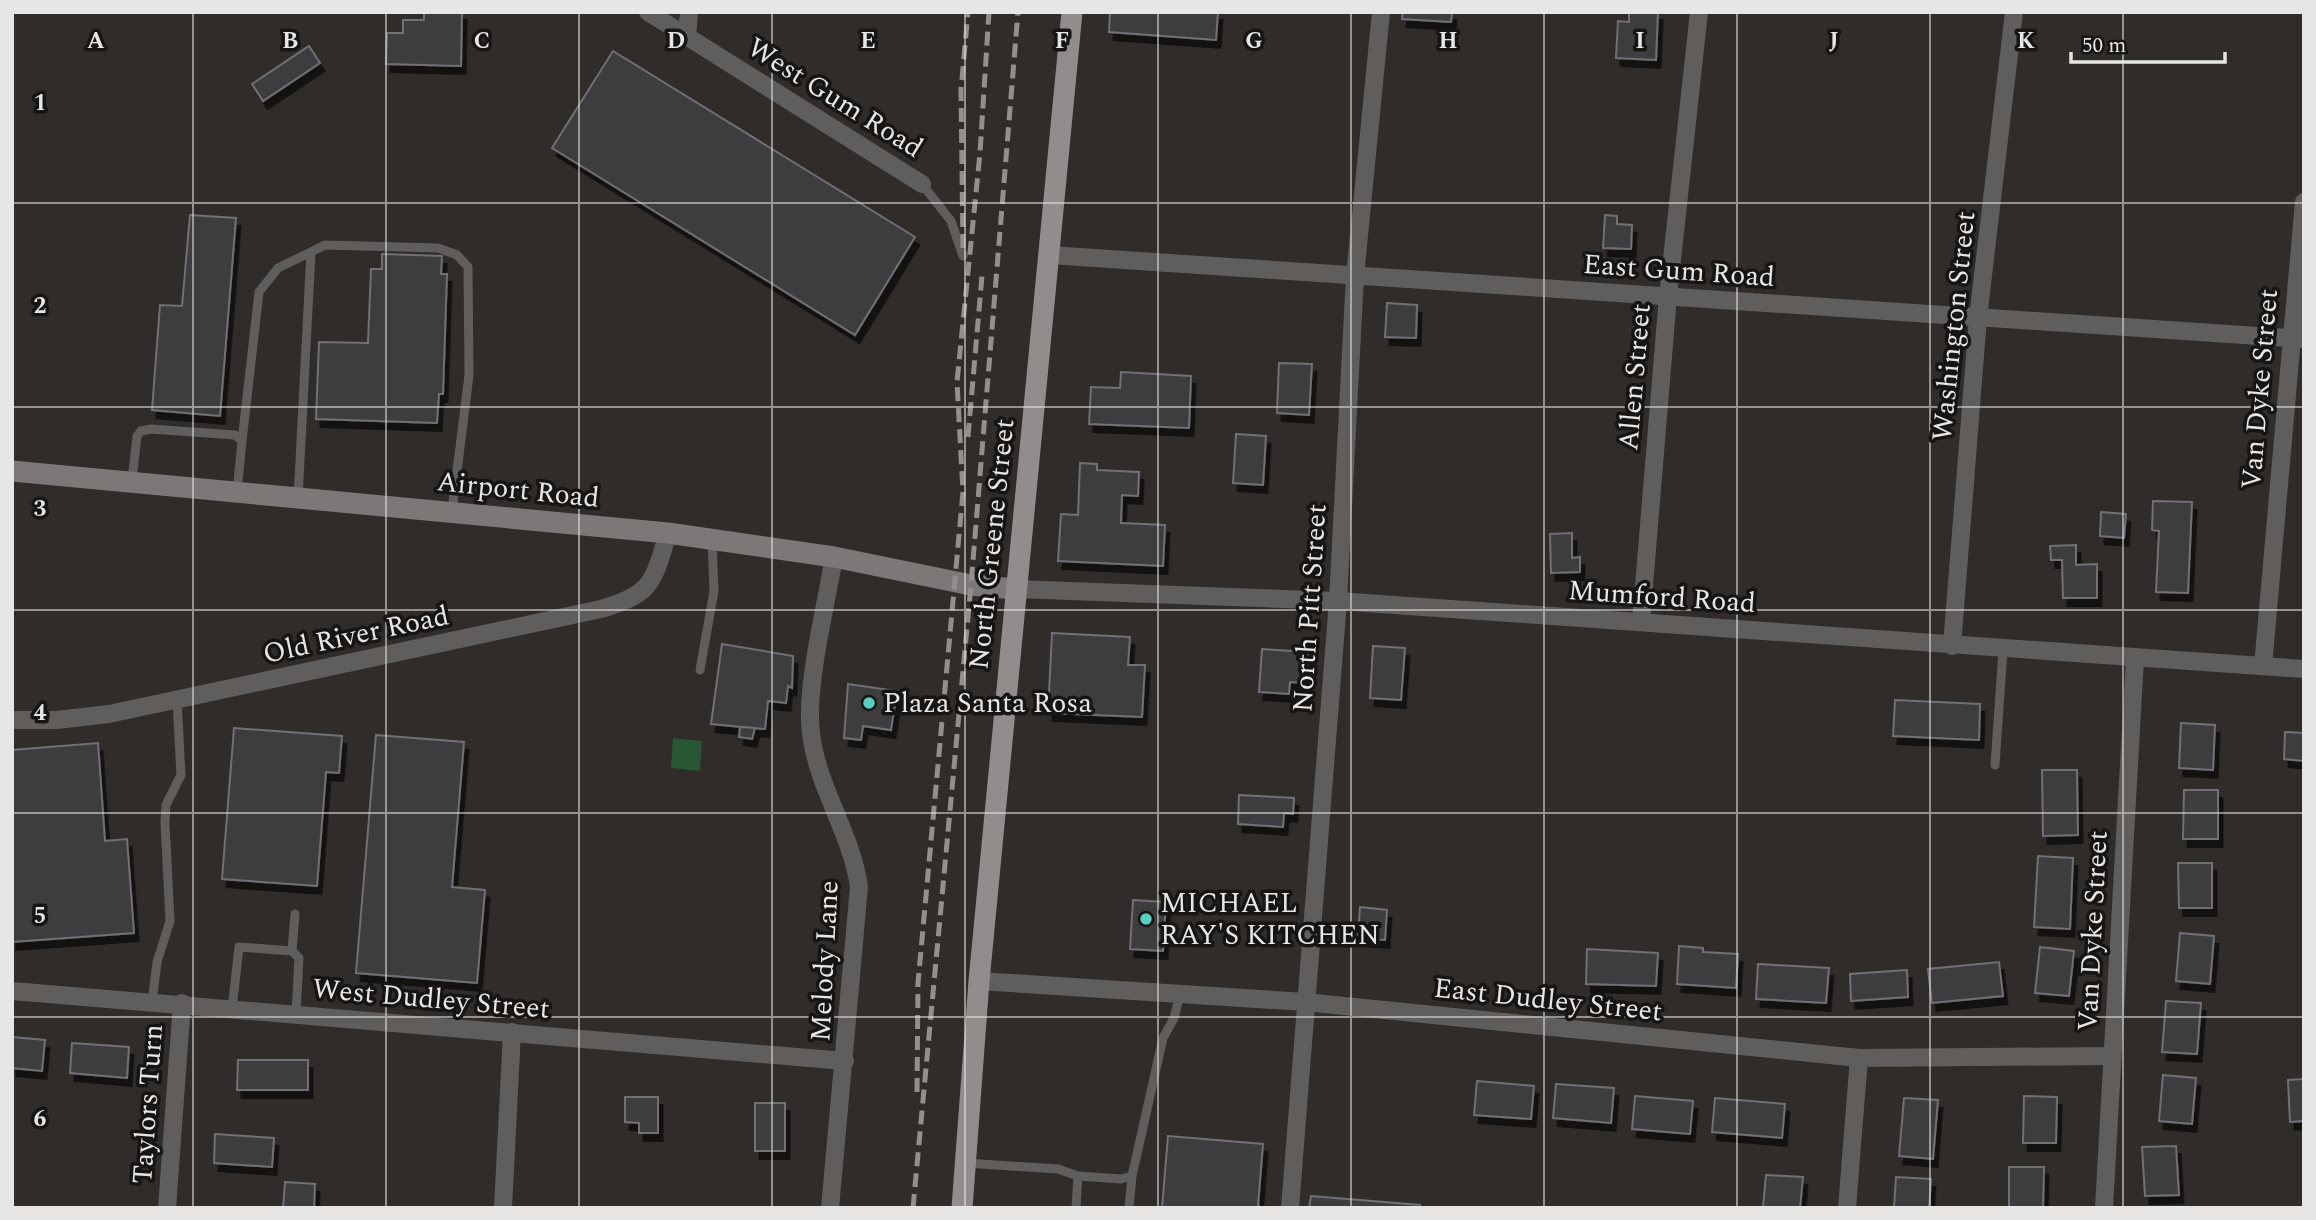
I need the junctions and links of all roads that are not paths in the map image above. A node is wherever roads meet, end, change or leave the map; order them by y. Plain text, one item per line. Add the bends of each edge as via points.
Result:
1 (648, 12) edge
2 (689, 12) edge
3 (1072, 12) edge
4 (1381, 12) edge
5 (1699, 12) edge
6 (2014, 12) edge
7 (687, 37) junction
8 (922, 184) joint
9 (2304, 202) edge
10 (312, 252) junction
11 (1050, 255) junction
12 (963, 256) dead end
13 (1355, 276) junction
14 (1668, 296) junction
15 (1979, 318) junction
16 (2297, 338) edge
17 (242, 441) junction
18 (12, 471) edge
19 (132, 482) junction
20 (237, 494) junction
21 (298, 499) junction
22 (452, 511) junction
23 (668, 533) junction
24 (712, 540) junction
25 (834, 557) junction
26 (1015, 589) junction
27 (1338, 601) junction
28 (1641, 622) junction
29 (1952, 646) junction
30 (2003, 650) junction
31 (2135, 658) junction
32 (2263, 666) junction
33 (2304, 669) edge
34 (700, 670) dead end
35 (177, 700) junction
36 (12, 720) edge
37 (1995, 765) dead end
38 (295, 914) dead end
39 (292, 951) junction
40 (979, 981) junction
41 (12, 990) edge
42 (1181, 994) junction
43 (152, 1002) junction
44 (1305, 1002) junction
45 (182, 1003) junction
46 (232, 1009) junction
47 (296, 1014) junction
48 (512, 1032) junction
49 (2112, 1056) junction
50 (1859, 1058) junction
51 (845, 1062) junction
52 (966, 1163) junction
53 (1078, 1176) junction
54 (1132, 1176) junction
55 (167, 1208) edge
56 (503, 1208) edge
57 (830, 1208) edge
58 (962, 1208) edge
59 (1076, 1208) edge
60 (1129, 1208) edge
61 (1290, 1208) edge
62 (1847, 1208) edge
63 (2104, 1208) edge

1 - 7 street, West Gum Road
2 - 7 street
3 - 11 main road, North Greene Street
4 - 13 street, North Pitt Street
5 - 14 street, Allen Street
6 - 15 street, Washington Street
7 - 8 street, West Gum Road
8 - 12 lane via 951,221
9 - 16 street, Van Dyke Street
10 - 17 lane via 278,268 259,292
10 - 21 lane
10 - 22 lane via 326,245 438,248 457,255 468,267 469,375
11 - 13 street, East Gum Road
11 - 26 main road, North Greene Street
13 - 14 street, East Gum Road
13 - 27 street, North Pitt Street
14 - 15 street, East Gum Road
14 - 28 street, Allen Street
15 - 16 street, East Gum Road
15 - 29 street, Washington Street
16 - 32 street, Van Dyke Street
17 - 19 lane via 235,435 141,431
17 - 20 lane
18 - 19 street, Airport Road
19 - 20 street, Airport Road
20 - 21 street, Airport Road
21 - 22 street, Airport Road
22 - 23 street, Airport Road
23 - 24 street, Airport Road
23 - 35 street, Old River Road via 649,585 634,599
24 - 25 street, Airport Road
24 - 34 lane via 714,591
25 - 26 street, Airport Road via 971,585
25 - 51 street, Melody Lane via 810,714 817,760 850,845 859,887
26 - 27 street, Mumford Road
26 - 40 main road, North Greene Street
27 - 28 street, Mumford Road
27 - 44 street, North Pitt Street
28 - 29 street, Mumford Road
29 - 30 street, Mumford Road
30 - 31 street, Mumford Road
30 - 37 lane
31 - 32 street, Mumford Road
31 - 49 street, Van Dyke Street
32 - 33 street, Mumford Road
35 - 36 street, Old River Road via 109,714
35 - 43 lane via 181,775 166,805 165,823 170,920 156,962
38 - 39 lane
39 - 46 lane via 239,947
39 - 47 lane via 299,958
40 - 42 street, East Dudley Street
40 - 52 main road, North Greene Street
41 - 43 street, West Dudley Street
42 - 44 street, East Dudley Street
42 - 54 lane via 1163,1038
43 - 45 street, West Dudley Street
44 - 50 street, East Dudley Street
44 - 61 street, North Pitt Street
45 - 46 street, West Dudley Street
45 - 55 street, Taylors Turn
46 - 47 street, West Dudley Street
47 - 48 street, West Dudley Street
48 - 51 street, West Dudley Street
48 - 56 street
49 - 50 street, East Dudley Street
49 - 63 street, Van Dyke Street
50 - 62 street
51 - 57 street, Melody Lane
52 - 53 lane via 1058,1169
52 - 58 main road, North Greene Street
53 - 54 lane
53 - 59 lane
54 - 60 lane

